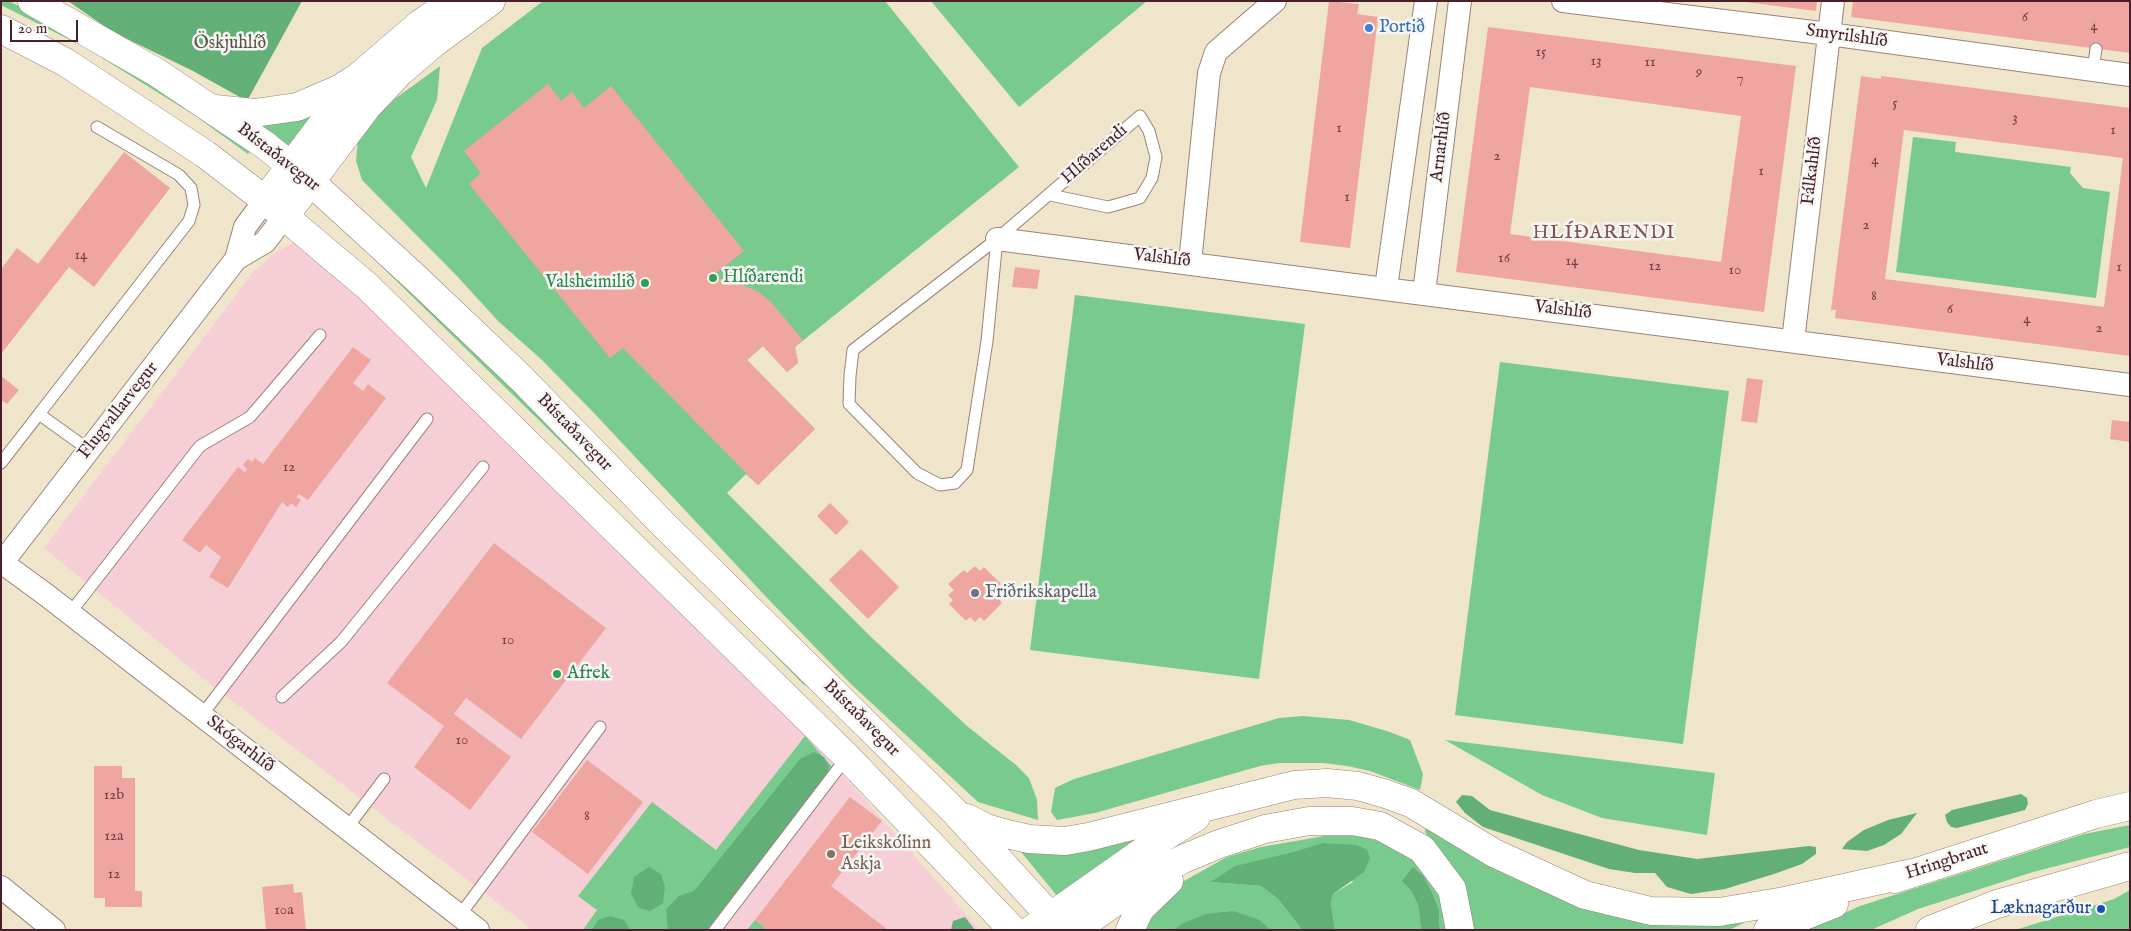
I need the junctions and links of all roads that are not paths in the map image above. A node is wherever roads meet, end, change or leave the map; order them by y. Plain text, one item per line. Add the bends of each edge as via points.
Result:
1 (453, 1) edge
2 (490, 1) edge
3 (1275, 1) edge
4 (1426, 1) edge
5 (1460, 1) edge
6 (1563, 1) edge
7 (1833, 1) edge
8 (36, 3) edge
9 (1, 28) edge
10 (1829, 34) junction
11 (2130, 75) edge
12 (358, 77) junction
13 (211, 108) junction
14 (97, 127) dead end
15 (301, 174) junction
16 (1050, 195) junction
17 (275, 209) junction
18 (997, 239) junction
19 (1190, 263) junction
20 (1386, 288) junction
21 (1424, 293) junction
22 (320, 335) dead end
23 (1793, 341) junction
24 (2130, 386) edge
25 (39, 414) junction
26 (427, 419) dead end
27 (89, 450) junction
28 (1, 463) edge
29 (483, 467) dead end
30 (2, 562) edge
31 (70, 613) junction
32 (282, 697) dead end
33 (202, 715) junction
34 (600, 727) dead end
35 (847, 756) junction
36 (384, 779) dead end
37 (1227, 802) junction
38 (2130, 806) edge
39 (954, 811) junction
40 (347, 828) junction
41 (1219, 844) junction
42 (2130, 866) edge
43 (1912, 873) junction
44 (1, 887) edge
45 (460, 916) junction
46 (1048, 925) edge
47 (54, 930) edge
48 (478, 930) edge
49 (715, 930) edge
50 (1013, 930) edge
51 (1075, 930) edge
52 (1130, 930) edge
53 (1460, 930) edge
54 (1768, 930) edge
55 (1930, 930) edge

1 - 12 main road, Flugvallarvegur via 421,23
2 - 15 main road, Flugvallarvegur via 400,72
3 - 19 street via 1216,52 1209,73
4 - 20 street, Arnarhlíð
5 - 21 street, Arnarhlíð
6 - 10 street, Smyrilshlíð
7 - 10 street, Fálkahlíð
8 - 13 main road, Bústaðavegur via 100,38
9 - 17 main road, Bústaðavegur via 66,62 205,154
10 - 11 street, Smyrilshlíð via 2094,59
10 - 23 street, Fálkahlíð
12 - 13 main road via 297,107 254,113
12 - 15 main road, Flugvallarvegur
13 - 15 main road, Bústaðavegur
14 - 25 lane via 186,181 194,196 193,213
15 - 17 main road, Flugvallarvegur
15 - 39 main road, Bústaðavegur via 521,378 664,525
16 - 16 lane, Hlíðarendi via 1057,188 1140,116 1149,131 1156,158 1152,178 1140,198 1108,207
16 - 18 lane, Hlíðarendi
17 - 27 street, Flugvallarvegur via 265,242 236,259
17 - 35 main road, Bústaðavegur via 374,292
18 - 18 lane, Hlíðarendi via 967,470 956,483 940,486 917,473 849,404 853,350
18 - 19 street, Valshlíð
19 - 20 street, Valshlíð
20 - 21 street, Valshlíð
21 - 23 street, Valshlíð
22 - 31 lane via 250,417 200,446
23 - 24 street, Valshlíð
25 - 27 lane
25 - 28 lane
26 - 33 lane
27 - 30 street, Flugvallarvegur
29 - 32 lane via 340,642
30 - 31 street, Skógarhlíð
31 - 33 street, Skógarhlíð
33 - 40 street, Skógarhlíð
34 - 45 lane
35 - 49 lane
35 - 50 main road, Bústaðavegur
36 - 40 lane
37 - 39 main road via 1065,841 1007,834 986,828
37 - 43 main road via 1294,785 1327,783 1358,786 1411,804 1494,853 1585,895 1651,911 1719,912
37 - 46 main road via 1159,840
38 - 43 main road, Hringbraut
39 - 46 main road, Bústaðavegur
40 - 45 street, Skógarhlíð
41 - 51 main road via 1158,872
41 - 52 main road via 1157,890 1140,909
41 - 53 main road via 1265,829 1310,821 1352,821 1380,826 1422,849 1452,888
42 - 55 main road via 1997,904
43 - 54 main road, Hringbraut
44 - 47 street
45 - 48 street, Skógarhlíð

